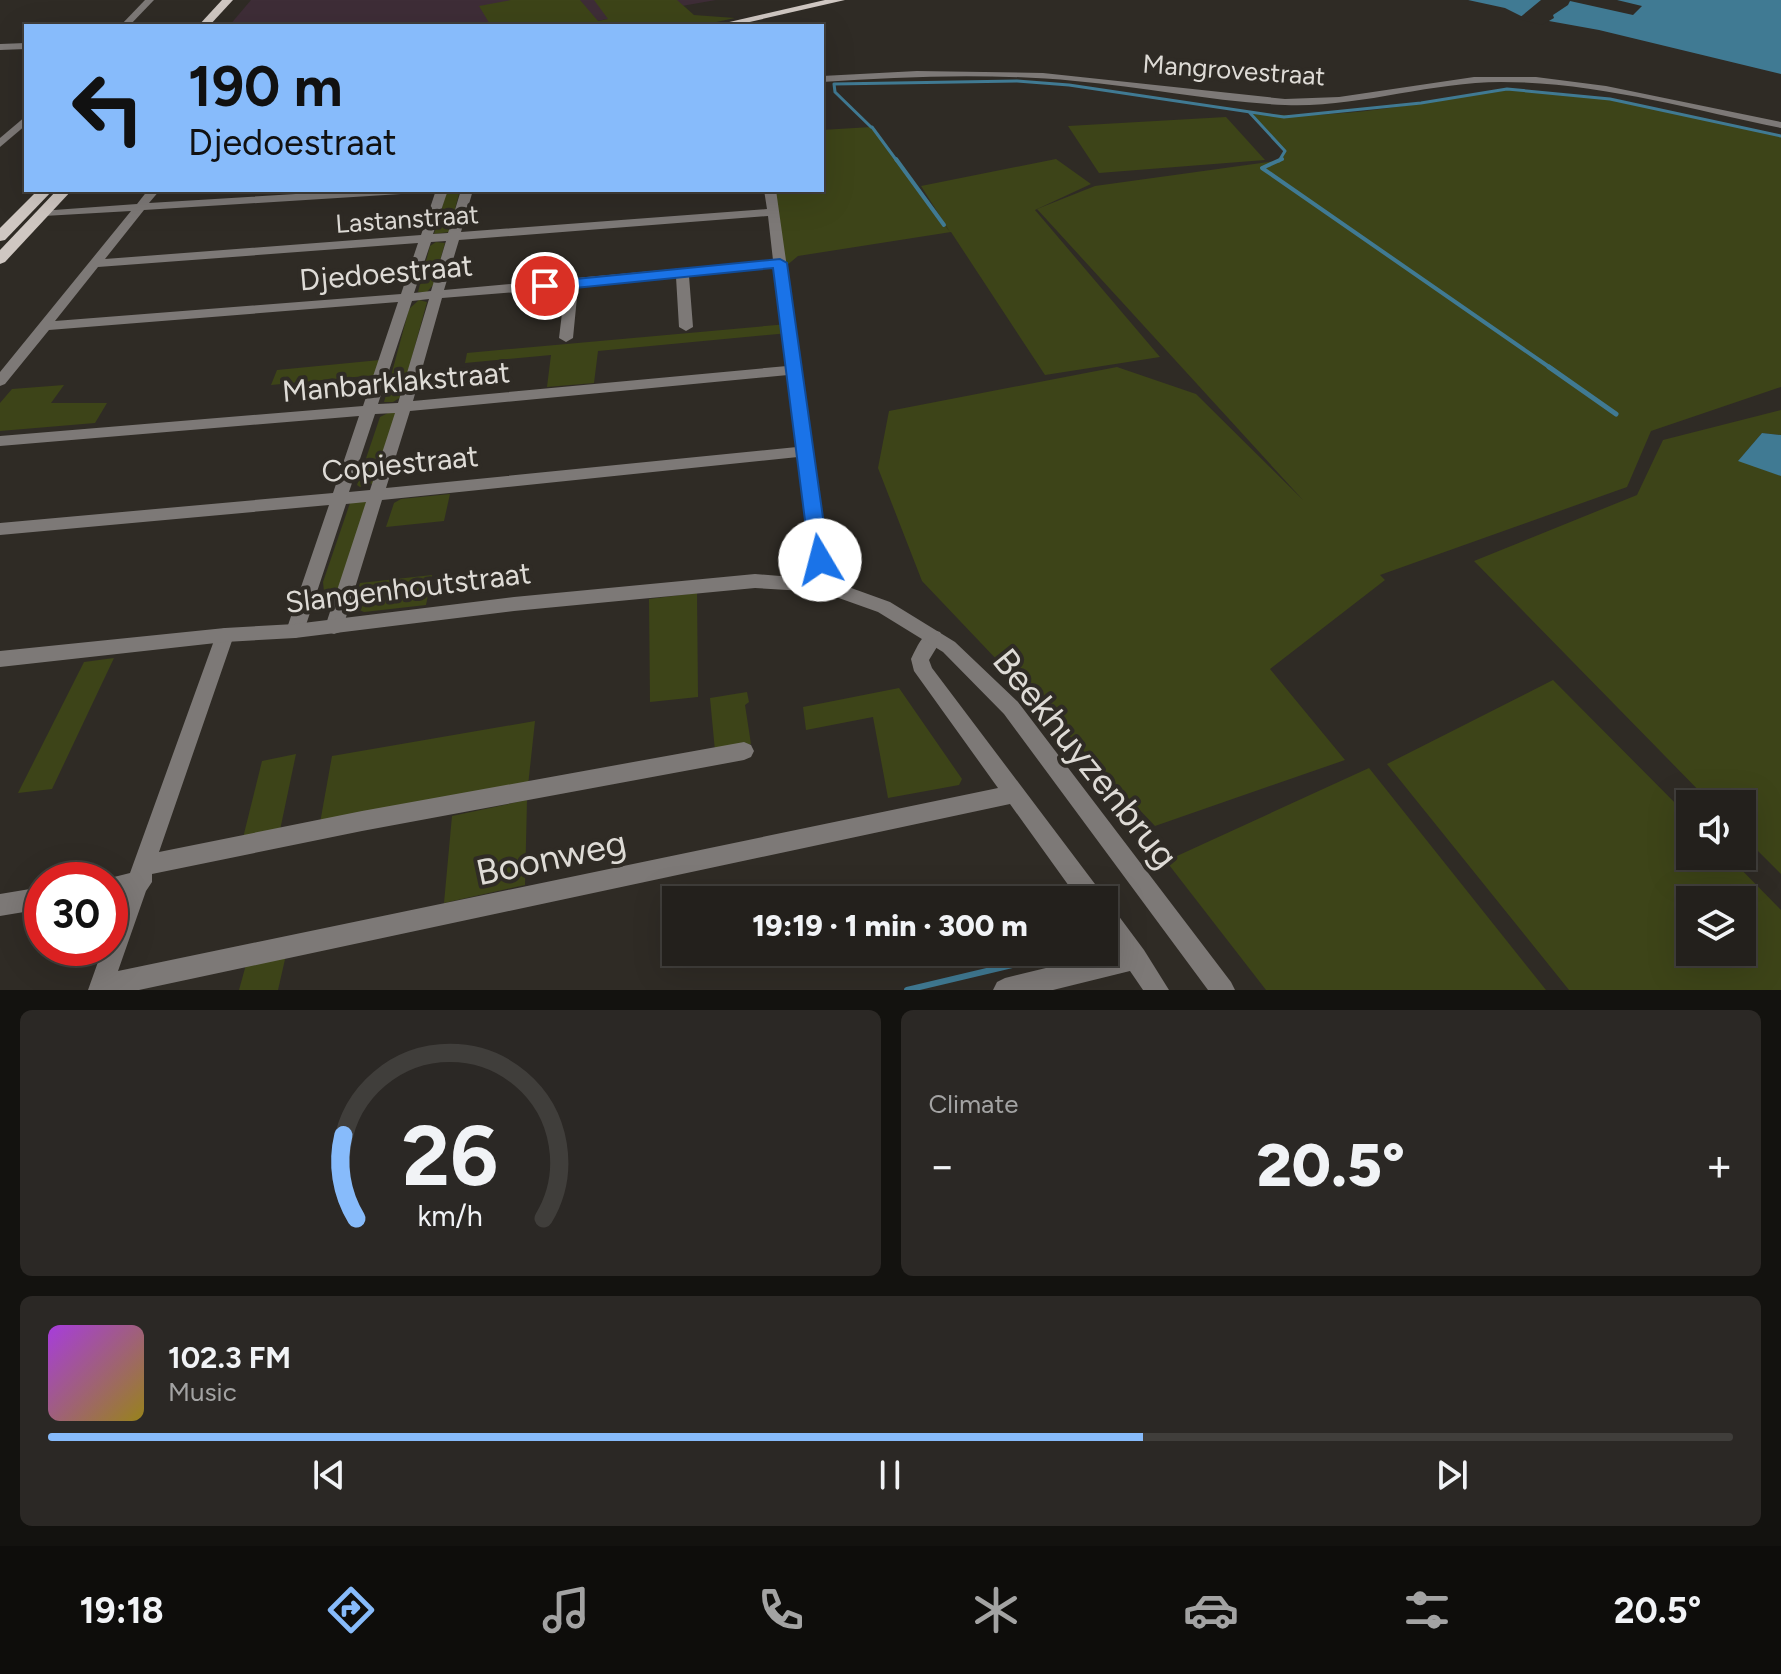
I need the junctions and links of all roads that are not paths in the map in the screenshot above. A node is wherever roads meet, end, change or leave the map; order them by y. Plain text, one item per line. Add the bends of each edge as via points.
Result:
1 (150, 0) edge
2 (228, 0) edge
3 (240, 0) edge
4 (840, 0) edge
5 (126, 24) edge
6 (205, 24) edge
7 (218, 24) edge
8 (726, 24) edge
9 (24, 46) edge
10 (0, 47) edge
11 (824, 79) edge
12 (24, 121) edge
13 (1781, 125) edge
14 (1, 141) edge
15 (44, 192) edge
16 (63, 192) edge
17 (152, 192) edge
18 (388, 192) edge
19 (441, 192) edge
20 (466, 192) edge
21 (770, 192) edge
22 (138, 209) junction
23 (772, 212) junction
24 (44, 213) junction
25 (0, 237) edge
26 (451, 238) junction
27 (425, 240) junction
28 (0, 259) edge
29 (780, 263) junction
30 (93, 264) junction
31 (682, 273) junction
32 (572, 284) junction
33 (436, 295) junction
34 (407, 298) junction
35 (44, 326) junction
36 (686, 327) dead end
37 (566, 338) dead end
38 (796, 370) junction
39 (0, 381) edge
40 (404, 407) junction
41 (371, 410) junction
42 (0, 441) edge
43 (805, 451) junction
44 (377, 495) junction
45 (341, 498) junction
46 (0, 529) edge
47 (823, 585) junction
48 (334, 627) junction
49 (295, 631) junction
50 (225, 635) junction
51 (934, 637) junction
52 (0, 659) edge
53 (744, 751) dead end
54 (1014, 794) junction
55 (143, 874) junction
56 (128, 880) edge
57 (1083, 886) edge
58 (24, 901) edge
59 (0, 905) edge
60 (1118, 934) edge
61 (1136, 958) junction
62 (101, 988) edge
63 (1005, 990) edge
64 (1157, 990) edge
65 (1223, 990) edge

1 - 5 street
2 - 6 main road
3 - 7 main road
4 - 8 main road
9 - 10 street
11 - 13 street, Mangrovestraat via 935,71 1016,73 1289,102 1345,100 1502,79 1586,87
12 - 14 street
15 - 25 main road
16 - 24 main road
17 - 22 street
18 - 22 street
19 - 27 street
20 - 26 street
21 - 23 street
22 - 24 street
22 - 30 street
23 - 26 street, Lastanstraat
23 - 29 street
24 - 28 main road
26 - 27 street, Lastanstraat
26 - 33 street
27 - 30 street, Lastanstraat
27 - 34 street
29 - 31 street, Djedoestraat
29 - 38 street
30 - 35 street
31 - 32 street, Djedoestraat
31 - 36 street
32 - 33 street, Djedoestraat
32 - 37 street
33 - 34 street, Djedoestraat
33 - 40 street
34 - 35 street, Djedoestraat
34 - 41 street
35 - 39 street
38 - 40 street, Manbarklakstraat
38 - 43 street
40 - 41 street, Manbarklakstraat
40 - 44 street
41 - 42 street, Manbarklakstraat
41 - 45 street
43 - 44 street, Copiestraat
43 - 47 street
44 - 45 street, Copiestraat
44 - 48 street
45 - 46 street, Copiestraat
45 - 49 street
47 - 48 street, Slangenhoutstraat via 755,581 687,586
47 - 51 street, Beekhuyzenbrug via 884,607
48 - 49 street, Slangenhoutstraat
49 - 50 street, Slangenhoutstraat
50 - 52 street, Slangenhoutstraat
50 - 55 street
51 - 54 street via 920,659 923,671
51 - 65 street, Beekhuyzenbrug via 1011,708
53 - 55 street via 362,821
54 - 57 street
54 - 62 street, Boonweg
55 - 56 street
55 - 62 street
58 - 59 street
60 - 61 street
61 - 63 street
61 - 64 street

